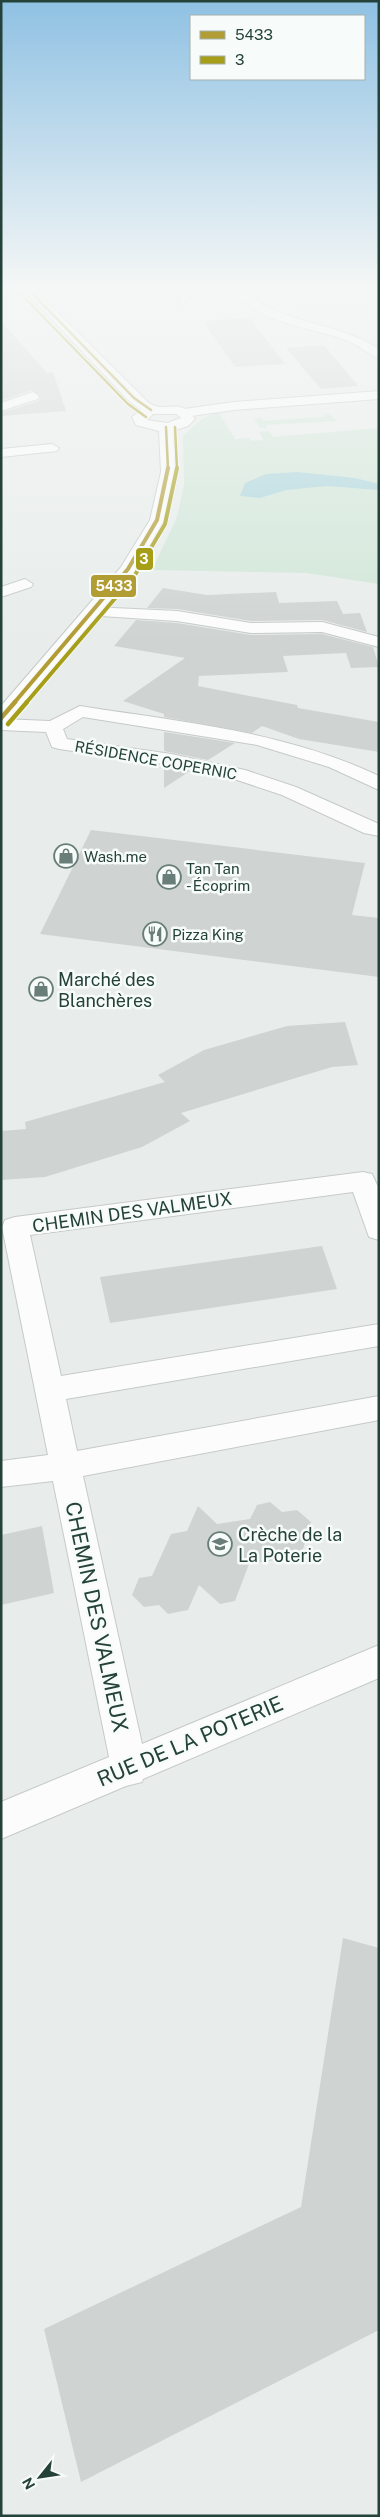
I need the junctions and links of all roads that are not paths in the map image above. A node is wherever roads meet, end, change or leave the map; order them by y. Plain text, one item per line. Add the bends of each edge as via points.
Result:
1 (143, 404) edge
2 (253, 404) edge
3 (151, 410) junction
4 (184, 413) junction
5 (166, 427) junction
6 (52, 448) dead end
7 (1, 453) edge
8 (25, 584) dead end
9 (1, 592) edge
10 (92, 612) junction
11 (379, 642) edge
12 (1, 718) edge
13 (1, 724) edge
14 (54, 727) junction
15 (379, 784) edge
16 (379, 830) edge
17 (379, 1230) edge
18 (379, 1335) edge
19 (50, 1390) junction
20 (379, 1408) edge
21 (66, 1466) junction
22 (1, 1474) edge
23 (379, 1661) edge
24 (129, 1769) junction
25 (1, 1821) edge

1 - 3 street
2 - 4 street
3 - 4 street via 169,409
3 - 5 street via 139,417 141,422
4 - 5 street via 188,416 186,422
5 - 10 street via 168,472 158,520 128,569
6 - 7 street
8 - 9 street
10 - 11 street via 177,616 251,628 322,626
10 - 12 street
13 - 14 street, RÉSIDENCE COPERNIC
14 - 15 street, RÉSIDENCE COPERNIC via 80,712 259,740 336,763
14 - 16 street, RÉSIDENCE COPERNIC via 58,744 161,758 239,774 304,796
17 - 19 street, CHEMIN DES VALMEUX via 363,1181 15,1227
18 - 19 street
19 - 21 street, CHEMIN DES VALMEUX
20 - 21 street
21 - 22 street
21 - 24 street, CHEMIN DES VALMEUX
23 - 24 street, RUE DE LA POTERIE via 184,1742
24 - 25 street, RUE DE LA POTERIE

